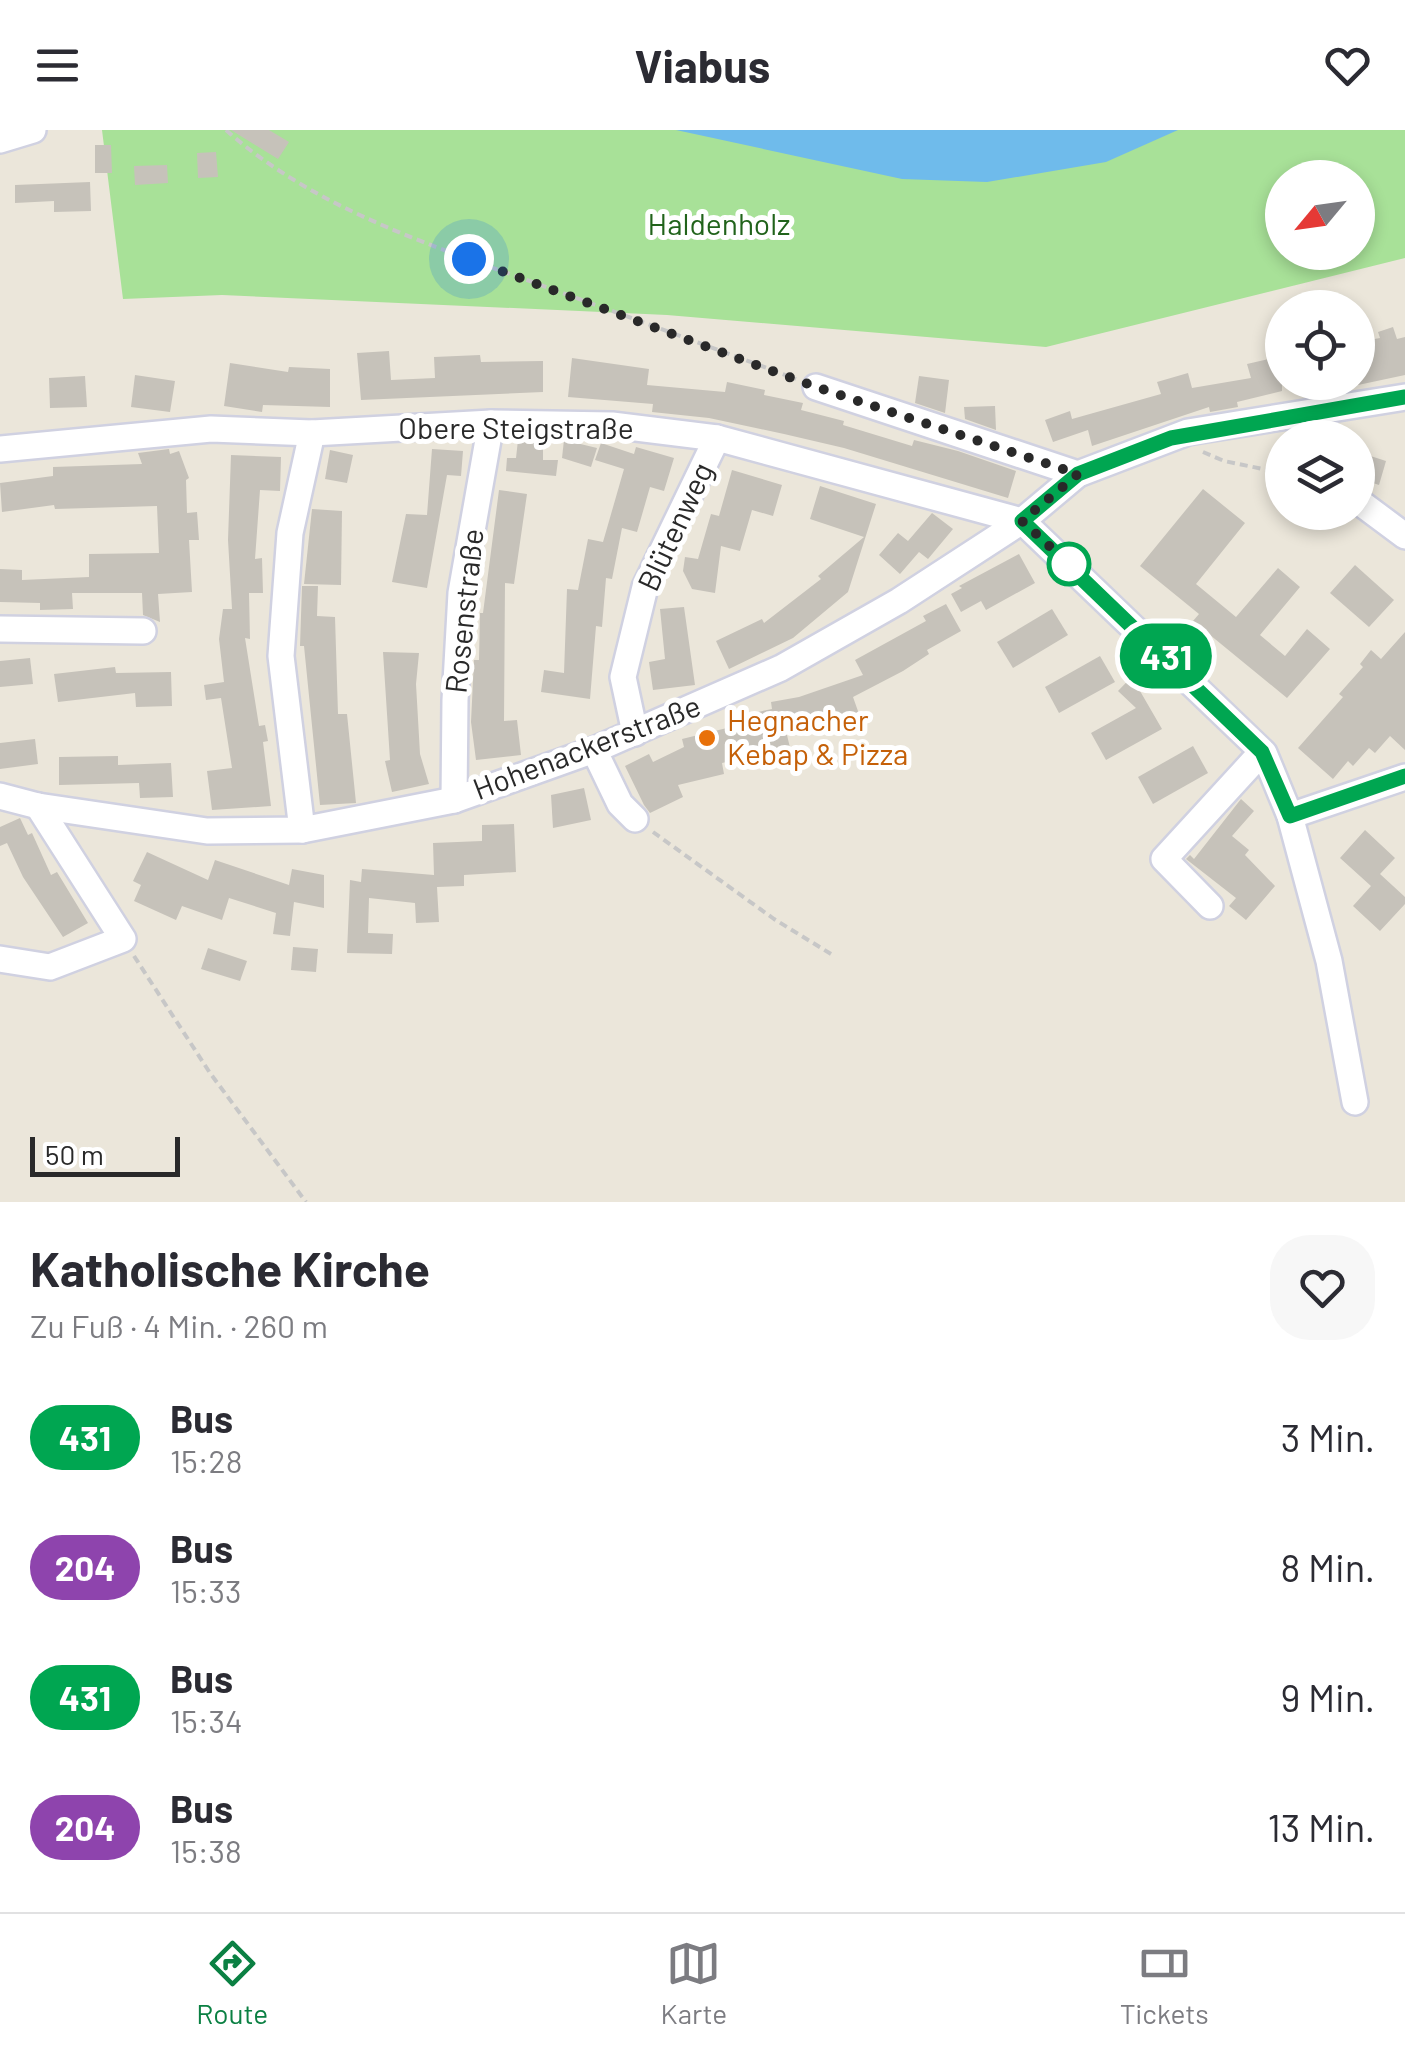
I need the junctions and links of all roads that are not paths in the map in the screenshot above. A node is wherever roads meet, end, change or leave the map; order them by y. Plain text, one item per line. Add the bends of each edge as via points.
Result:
1 (33, 130) edge
2 (0, 140) edge
3 (816, 387) road end
4 (1405, 397) edge
5 (491, 423) junction
6 (312, 433) junction
7 (717, 438) junction
8 (0, 449) edge
9 (1078, 474) junction
10 (1375, 513) edge
11 (1022, 521) junction
12 (1405, 536) edge
13 (0, 629) edge
14 (143, 631) dead end
15 (634, 733) junction
16 (594, 750) junction
17 (1262, 752) junction
18 (1405, 776) edge
19 (0, 796) edge
20 (454, 800) junction
21 (38, 806) junction
22 (1290, 816) junction
23 (635, 819) road end
24 (302, 830) junction
25 (1210, 906) dead end
26 (0, 959) edge
27 (1356, 1102) dead end

1 - 2 street
3 - 9 street
4 - 9 street, Hohenackerstraße via 1171,438
5 - 6 street, Obere Steigstraße
5 - 7 street, Obere Steigstraße via 612,424
5 - 20 street, Rosenstraße via 461,593
6 - 8 street, Obere Steigstraße via 211,429
6 - 24 street via 290,532 282,656
7 - 11 street, Obere Steigstraße
7 - 15 street, Blütenweg via 645,586 623,677
9 - 11 street, Hohenackerstraße
10 - 12 street
11 - 15 street, Hohenackerstraße via 781,668
11 - 17 street
13 - 14 street
15 - 16 street, Hohenackerstraße
16 - 20 street, Hohenackerstraße
16 - 23 street via 620,804
17 - 22 street
17 - 25 street via 1164,859
18 - 22 street
19 - 21 street, Hohenackerstraße
20 - 24 street, Hohenackerstraße
21 - 24 street, Hohenackerstraße via 207,830
21 - 26 street via 123,938 50,967
22 - 27 street

